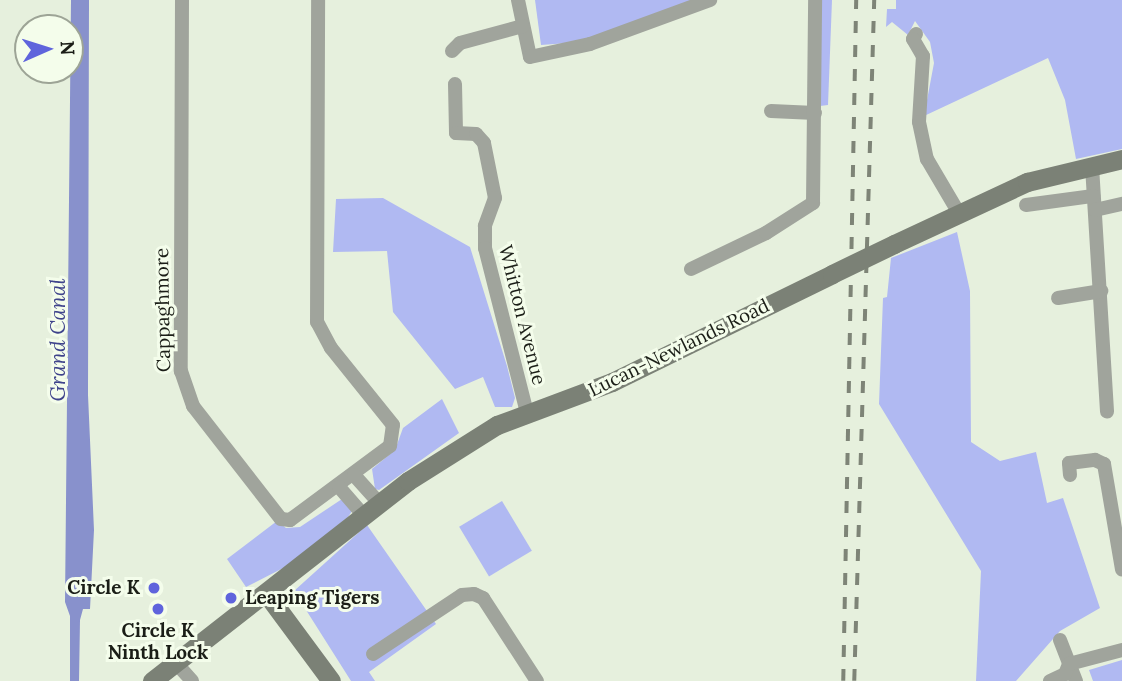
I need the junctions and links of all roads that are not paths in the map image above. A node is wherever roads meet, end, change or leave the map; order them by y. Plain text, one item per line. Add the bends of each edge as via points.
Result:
1 (181, 0) edge
2 (318, 0) edge
3 (519, 0) edge
4 (710, 0) edge
5 (815, 0) edge
6 (523, 26) junction
7 (916, 34) dead end
8 (452, 51) dead end
9 (455, 83) dead end
10 (771, 111) dead end
11 (815, 113) junction
12 (1122, 159) edge
13 (1093, 166) junction
14 (1094, 203) junction
15 (1122, 204) edge
16 (1026, 205) dead end
17 (960, 215) junction
18 (691, 269) dead end
19 (1101, 291) junction
20 (1058, 298) dead end
21 (1107, 412) dead end
22 (527, 413) junction
23 (354, 475) junction
24 (1070, 475) dead end
25 (339, 487) junction
26 (379, 503) junction
27 (363, 515) junction
28 (1122, 569) edge
29 (267, 593) junction
30 (1060, 640) dead end
31 (1122, 650) edge
32 (373, 654) dead end
33 (176, 663) junction
34 (1069, 664) junction
35 (535, 680) edge
36 (152, 681) edge
37 (192, 681) edge
38 (331, 681) edge
39 (1050, 681) edge
40 (1076, 681) edge

1 - 25 street, Cappaghmore via 181,370 187,395 281,519 297,516
2 - 23 street, Cappaghmore via 317,322 331,348 393,425 390,446
3 - 6 street
4 - 6 street via 590,44 530,57
5 - 11 street
6 - 8 street via 460,43
7 - 17 street via 913,40 923,55 919,122 927,159
9 - 22 street, Whitton Avenue via 456,133 476,134 486,154 495,198 485,226 485,248
10 - 11 street
11 - 18 street via 813,204
12 - 13 street, Lucan-Newlands Road
13 - 14 street
13 - 17 street, Lucan-Newlands Road via 1027,182
14 - 15 street
14 - 16 street
14 - 19 street
17 - 22 street, Lucan-Newlands Road, bridge via 612,382
19 - 20 street
19 - 21 street
22 - 26 street, Lucan-Newlands Road via 497,425
23 - 25 street, Cappaghmore
23 - 26 street
24 - 28 street via 1069,463 1094,460 1104,464
25 - 27 street
26 - 27 street, Lucan-Newlands Road
27 - 29 street, Lucan-Newlands Road
29 - 33 street, Lucan-Newlands Road
29 - 38 street
30 - 34 street
31 - 34 street
32 - 35 street via 462,595 474,594 484,598
33 - 36 street, Lucan-Newlands Road
33 - 37 street
34 - 39 street via 1065,674
34 - 40 street

